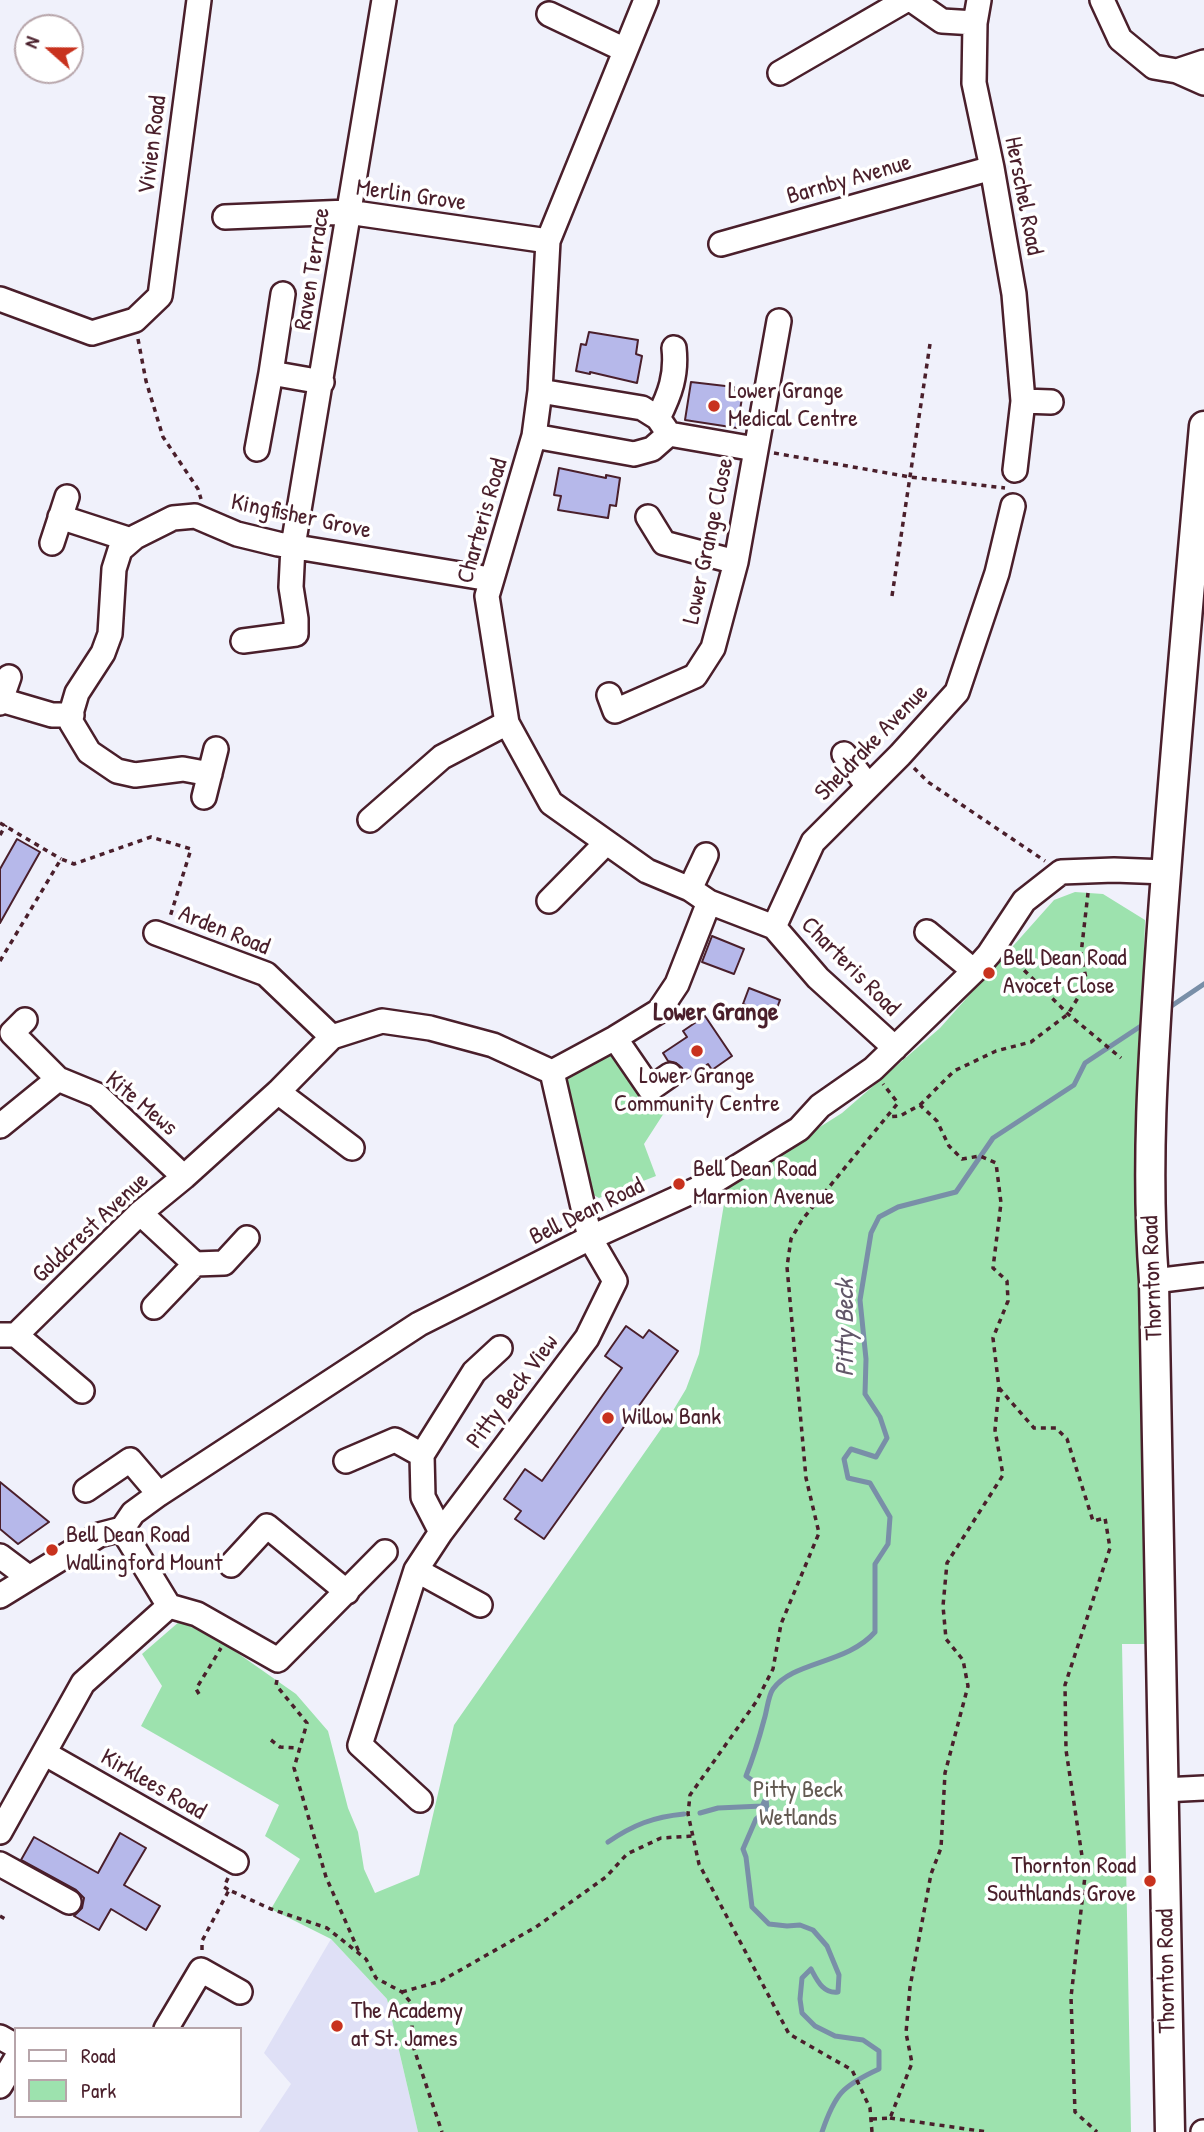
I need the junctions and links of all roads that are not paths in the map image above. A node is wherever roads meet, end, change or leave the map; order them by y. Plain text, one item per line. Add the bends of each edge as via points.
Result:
1 (198, 0) edge
2 (384, 0) edge
3 (646, 0) edge
4 (906, 0) edge
5 (912, 0) edge
6 (979, 0) edge
7 (1102, 0) edge
8 (549, 14) dead end
9 (975, 23) junction
10 (625, 50) junction
11 (1204, 62) edge
12 (1177, 71) junction
13 (780, 73) dead end
14 (1204, 83) edge
15 (992, 168) junction
16 (348, 212) junction
17 (225, 217) dead end
18 (548, 241) junction
19 (721, 244) dead end
20 (283, 294) dead end
21 (0, 299) edge
22 (779, 321) dead end
23 (674, 348) dead end
24 (271, 373) junction
25 (321, 382) junction
26 (540, 391) junction
27 (1023, 401) junction
28 (1052, 402) dead end
29 (664, 426) junction
30 (1204, 426) edge
31 (534, 436) junction
32 (257, 449) dead end
33 (755, 450) junction
34 (1014, 489) joint
35 (648, 517) dead end
36 (131, 540) junction
37 (52, 543) dead end
38 (293, 546) junction
39 (736, 562) junction
40 (491, 579) junction
41 (243, 640) dead end
42 (9, 677) dead end
43 (609, 695) dead end
44 (1, 701) edge
45 (72, 715) junction
46 (507, 723) junction
47 (216, 749) dead end
48 (844, 754) dead end
49 (210, 774) junction
50 (868, 786) junction
51 (204, 797) dead end
52 (370, 820) dead end
53 (606, 843) junction
54 (706, 855) dead end
55 (1166, 872) junction
56 (699, 895) junction
57 (549, 901) dead end
58 (774, 927) junction
59 (927, 932) dead end
60 (160, 934) road end
61 (974, 971) junction
62 (25, 1020) dead end
63 (332, 1037) junction
64 (615, 1038) junction
65 (895, 1048) junction
66 (552, 1072) junction
67 (670, 1074) dead end
68 (58, 1079) junction
69 (278, 1092) junction
70 (0, 1126) edge
71 (352, 1149) dead end
72 (184, 1177) junction
73 (141, 1213) junction
74 (247, 1238) dead end
75 (590, 1238) junction
76 (195, 1264) junction
77 (1204, 1275) edge
78 (1154, 1281) junction
79 (154, 1307) dead end
80 (8, 1335) edge
81 (500, 1348) dead end
82 (82, 1391) dead end
83 (422, 1455) junction
84 (346, 1461) dead end
85 (86, 1490) dead end
86 (159, 1494) junction
87 (122, 1529) junction
88 (441, 1532) junction
89 (385, 1552) dead end
90 (0, 1556) edge
91 (231, 1565) dead end
92 (416, 1570) junction
93 (28, 1577) junction
94 (347, 1592) junction
95 (0, 1596) edge
96 (481, 1605) dead end
97 (169, 1606) junction
98 (44, 1754) junction
99 (1204, 1788) edge
100 (1163, 1790) junction
101 (421, 1800) dead end
102 (0, 1832) edge
103 (236, 1862) dead end
104 (0, 1864) edge
105 (69, 1902) dead end
106 (240, 1992) dead end
107 (167, 2027) edge
108 (14, 2062) edge
109 (0, 2086) edge
110 (1170, 2132) edge

1 - 21 street, Vivien Road via 160,296 135,320 92,333
2 - 16 street, Raven Terrace
3 - 10 street, Charteris Road
4 - 13 street
5 - 9 street via 942,21
6 - 9 street, Herschel Road
7 - 12 street via 1120,39 1154,67
8 - 10 street
9 - 15 street, Herschel Road via 974,83
10 - 18 street, Charteris Road
11 - 12 street
12 - 14 street
15 - 19 street, Barnby Avenue
15 - 27 street, Herschel Road via 1014,294
16 - 17 street, Merlin Grove
16 - 18 street, Merlin Grove
16 - 25 street, Raven Terrace
18 - 26 street, Charteris Road
20 - 24 street
22 - 33 street, Lower Grange Close via 758,369
23 - 29 street via 676,365
24 - 25 street
24 - 32 street
25 - 38 street, Raven Terrace
26 - 29 street via 642,408
26 - 31 street, Charteris Road
27 - 28 street
27 - 34 street, Herschel Road
29 - 31 street via 652,449 634,454
29 - 33 street
30 - 55 main road, Thornton Road
31 - 40 street, Charteris Road
33 - 39 street, Lower Grange Close
34 - 50 street, Sheldrake Avenue via 997,573 957,692
35 - 39 street via 664,543
36 - 37 street via 63,507
36 - 38 street, Kingfisher Grove via 173,518 195,516 237,534
36 - 45 street, Kingfisher Grove via 120,550 114,569 110,634 77,693
38 - 40 street, Kingfisher Grove
38 - 41 street, Raven Terrace via 296,634
39 - 43 street, Lower Grange Close via 713,648 695,676 615,711
40 - 46 street, Charteris Road via 487,596
42 - 44 street
44 - 45 street via 52,715
45 - 49 street via 71,722 89,752 117,771 135,775 183,769
46 - 52 street via 442,757
46 - 53 street, Charteris Road via 551,803
47 - 49 street
48 - 50 street
49 - 51 street
50 - 58 street, Sheldrake Avenue via 813,842
53 - 56 street, Charteris Road via 647,871
53 - 57 street
54 - 56 street
55 - 61 street, Bell Dean Road via 1061,872 1024,901
55 - 78 main road, Thornton Road via 1152,1060 1150,1237
56 - 58 street, Charteris Road
56 - 64 street via 677,984 659,1011
58 - 65 street, Charteris Road via 818,978
59 - 61 street
60 - 63 street, Arden Road via 266,974
61 - 65 street, Bell Dean Road
62 - 68 street, Kite Mews via 12,1033
63 - 66 street via 382,1021 430,1028 493,1045
63 - 69 street, Goldcrest Avenue
64 - 66 street
64 - 67 street via 650,1089
65 - 75 street, Bell Dean Road via 820,1106 799,1129 713,1182
66 - 75 street
68 - 70 street
68 - 72 street, Kite Mews via 97,1095
69 - 71 street
69 - 72 street, Goldcrest Avenue
72 - 73 street, Goldcrest Avenue
73 - 76 street
73 - 80 street, Goldcrest Avenue
74 - 76 street via 224,1263
75 - 86 street, Bell Dean Road via 419,1324
75 - 88 street, Pitty Beck View via 615,1281 587,1338
76 - 79 street
77 - 78 street
78 - 100 main road, Thornton Road
80 - 82 street
81 - 83 street via 474,1372
83 - 84 street via 395,1440
83 - 88 street via 423,1497
85 - 86 street via 130,1460
86 - 87 street, Bell Dean Road via 133,1513
87 - 93 street, Bell Dean Road via 99,1535
87 - 97 street
88 - 92 street, Pitty Beck View
89 - 94 street
90 - 93 street
91 - 94 street via 267,1526
92 - 96 street
92 - 101 street, Pitty Beck View via 360,1745
93 - 95 street, Bell Dean Road
94 - 97 street via 278,1660 197,1615
97 - 98 street via 83,1683
98 - 102 street
98 - 103 street, Kirklees Road
99 - 100 street
100 - 110 main road, Thornton Road
104 - 105 street
106 - 107 street via 201,1970
108 - 109 street

